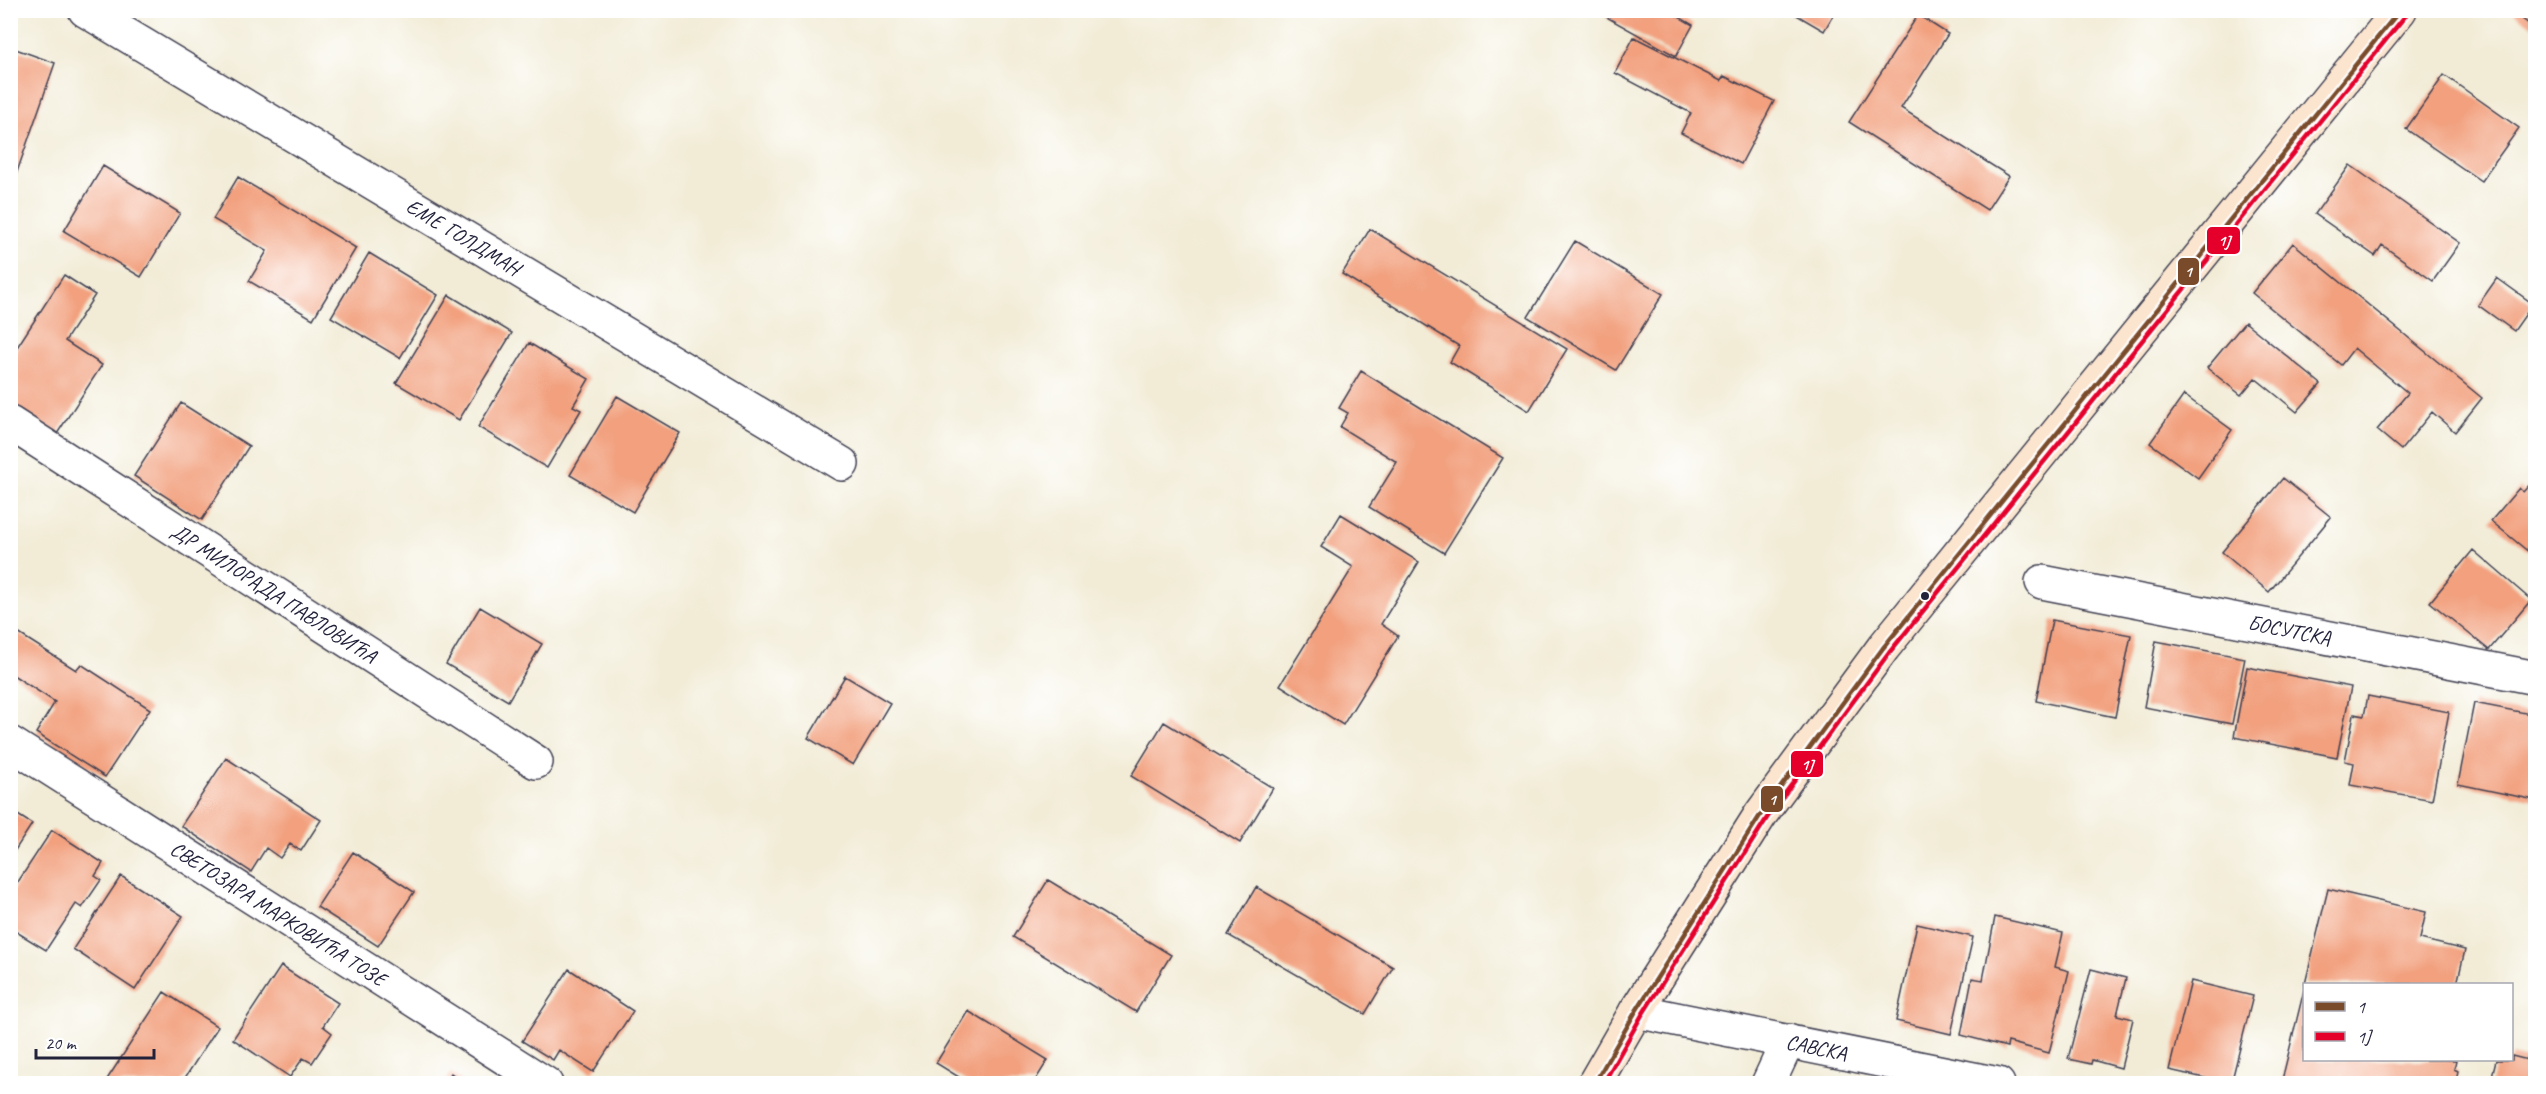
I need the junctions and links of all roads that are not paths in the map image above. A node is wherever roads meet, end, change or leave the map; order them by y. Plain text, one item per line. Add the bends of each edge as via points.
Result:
1 (85, 10) edge
2 (2400, 10) edge
3 (10, 423) edge
4 (842, 464) dead end
5 (2042, 582) dead end
6 (2535, 678) edge
7 (10, 742) edge
8 (537, 762) dead end
9 (1636, 1011) junction
10 (1788, 1041) junction
11 (546, 1083) edge
12 (1594, 1083) edge
13 (1768, 1083) edge
14 (1998, 1083) edge

1 - 4 street, ЕМЕ ГОЛДМАН
2 - 9 main road via 1883,648 1761,814
3 - 8 street, ДР МИЛОРАДА ПАВЛОВИЋА
5 - 6 street, БОСУТСКА
7 - 11 street, СВЕТОЗАРА МАРКОВИЋА ТОЗЕ
9 - 10 street, САВСКА
9 - 12 main road
10 - 13 street
10 - 14 street, САВСКА

